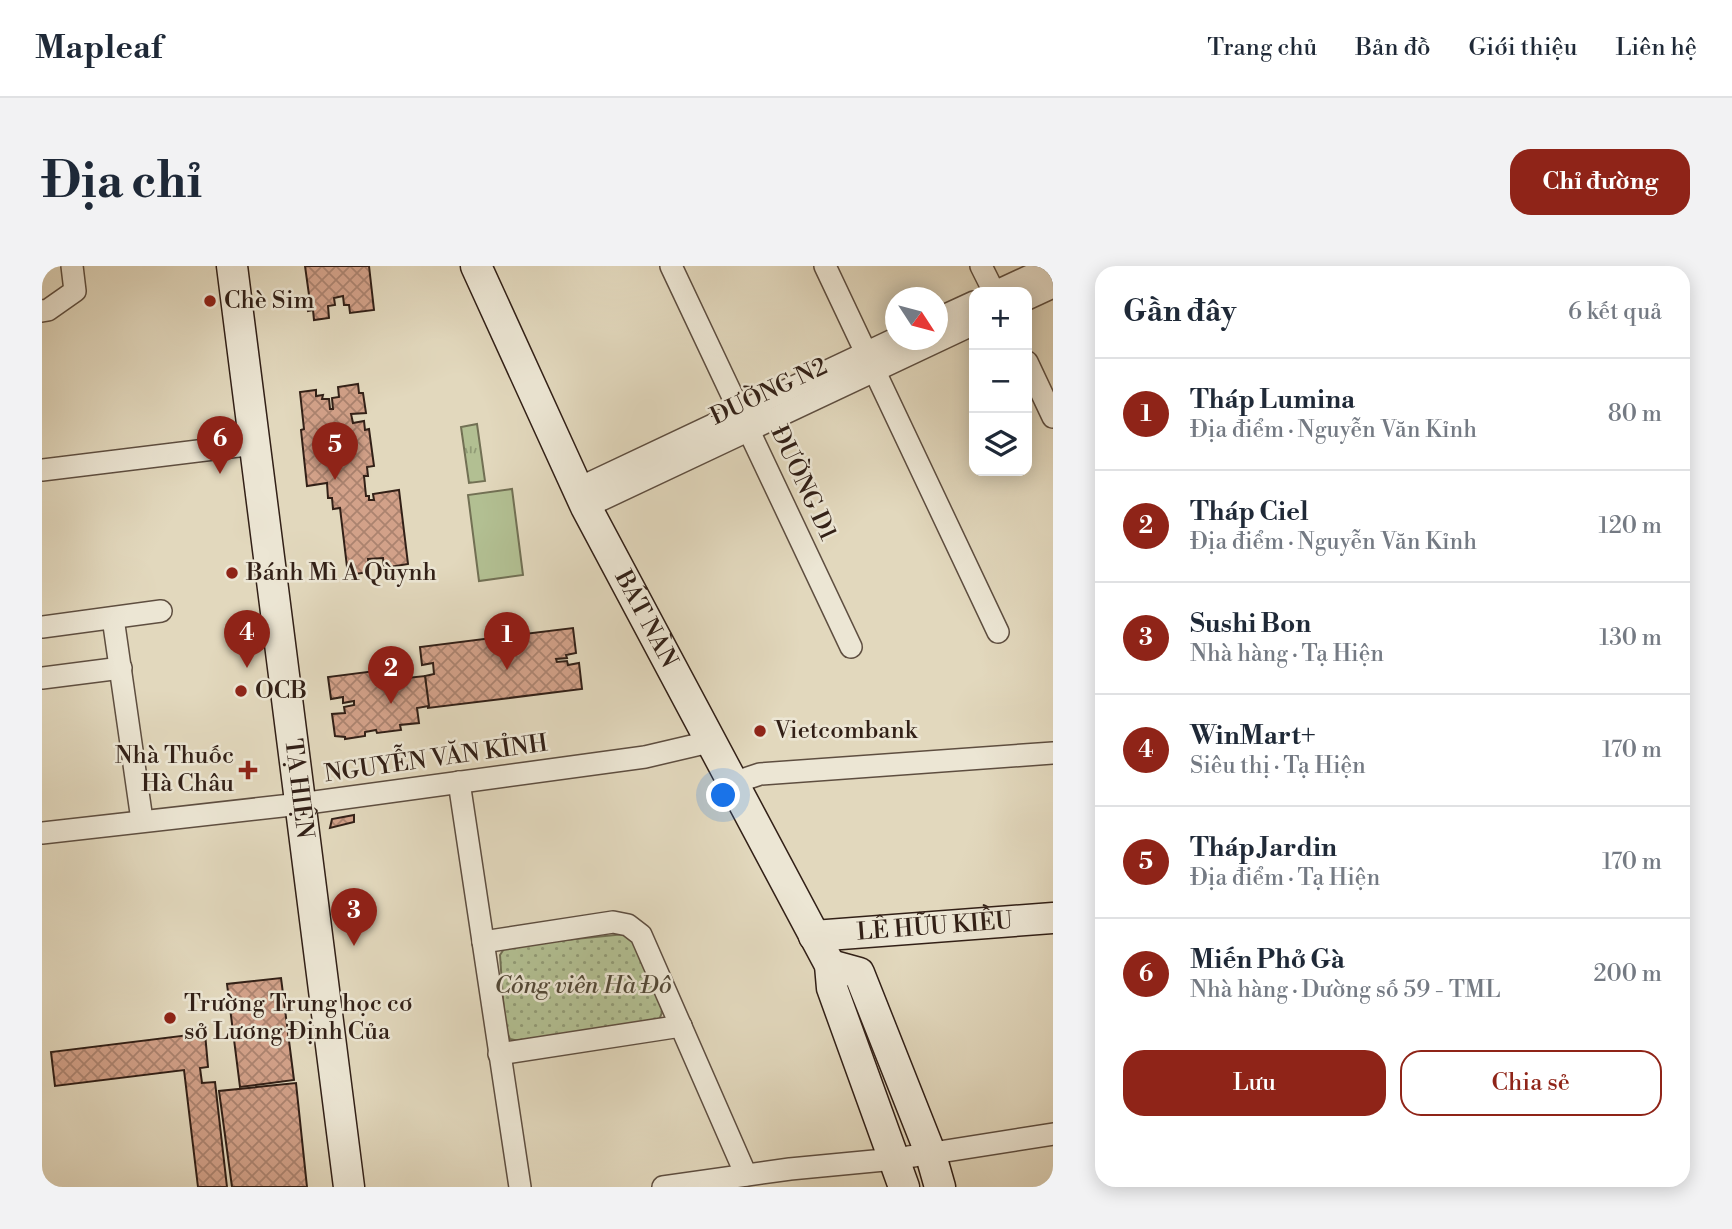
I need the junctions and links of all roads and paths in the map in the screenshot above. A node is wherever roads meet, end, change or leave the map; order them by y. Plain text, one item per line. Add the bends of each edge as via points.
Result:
1 (72, 266) edge
2 (232, 266) edge
3 (476, 266) edge
4 (671, 266) edge
5 (825, 266) edge
6 (981, 266) edge
7 (1051, 266) edge
8 (992, 287) edge
9 (1005, 287) edge
10 (1053, 287) edge
11 (1032, 297) edge
12 (969, 304) edge
13 (42, 311) edge
14 (948, 314) edge
15 (969, 326) edge
16 (885, 348) edge
17 (870, 362) junction
18 (1032, 373) edge
19 (1053, 417) edge
20 (744, 421) junction
21 (255, 444) junction
22 (42, 470) edge
23 (581, 498) junction
24 (161, 611) dead end
25 (113, 618) junction
26 (42, 627) edge
27 (998, 632) dead end
28 (851, 647) dead end
29 (121, 668) junction
30 (42, 678) edge
31 (709, 742) junction
32 (1053, 753) edge
33 (459, 782) junction
34 (733, 783) junction
35 (300, 804) junction
36 (142, 820) junction
37 (42, 833) edge
38 (1053, 918) edge
39 (814, 936) junction
40 (482, 942) junction
41 (830, 965) junction
42 (681, 1026) junction
43 (499, 1054) junction
44 (1053, 1134) edge
45 (930, 1152) junction
46 (899, 1173) edge
47 (746, 1175) junction
48 (349, 1187) edge
49 (520, 1187) edge
50 (663, 1187) edge
51 (940, 1187) edge

1 - 13 street via 75,291
2 - 21 street, TẠ HIỆN
3 - 23 street, BÁT NÀN
4 - 20 street, ĐƯỜNG D1
5 - 17 street
6 - 8 street
7 - 9 street
10 - 11 street
12 - 14 street
15 - 17 street, ĐƯỜNG N2
16 - 17 street, ĐƯỜNG N2
17 - 20 street, ĐƯỜNG N2
17 - 27 street
18 - 19 street
20 - 23 street, ĐƯỜNG N2
20 - 28 street, ĐƯỜNG D1
21 - 22 street
21 - 35 street, TẠ HIỆN
23 - 31 street, BÁT NÀN
24 - 25 street
25 - 26 street
25 - 29 street
29 - 30 street
29 - 36 street
31 - 33 street, NGUYỄN VĂN KỈNH via 645,758
31 - 34 street, BÁT NÀN
32 - 34 street via 760,774
33 - 35 street, NGUYỄN VĂN KỈNH
33 - 40 street
34 - 39 street, BÁT NÀN
35 - 36 street, NGUYỄN VĂN KỈNH
35 - 48 street, TẠ HIỆN
36 - 37 street, NGUYỄN VĂN KỈNH
38 - 39 street, LÊ HỮU KIỀU
39 - 41 street, BÁT NÀN
40 - 42 street via 612,922 628,925 641,935
40 - 43 street
41 - 45 street via 859,973
41 - 46 street, BÁT NÀN via 832,988
42 - 43 street
42 - 47 street
43 - 49 street
44 - 45 street
45 - 46 street
45 - 51 street
46 - 47 street
47 - 50 street

